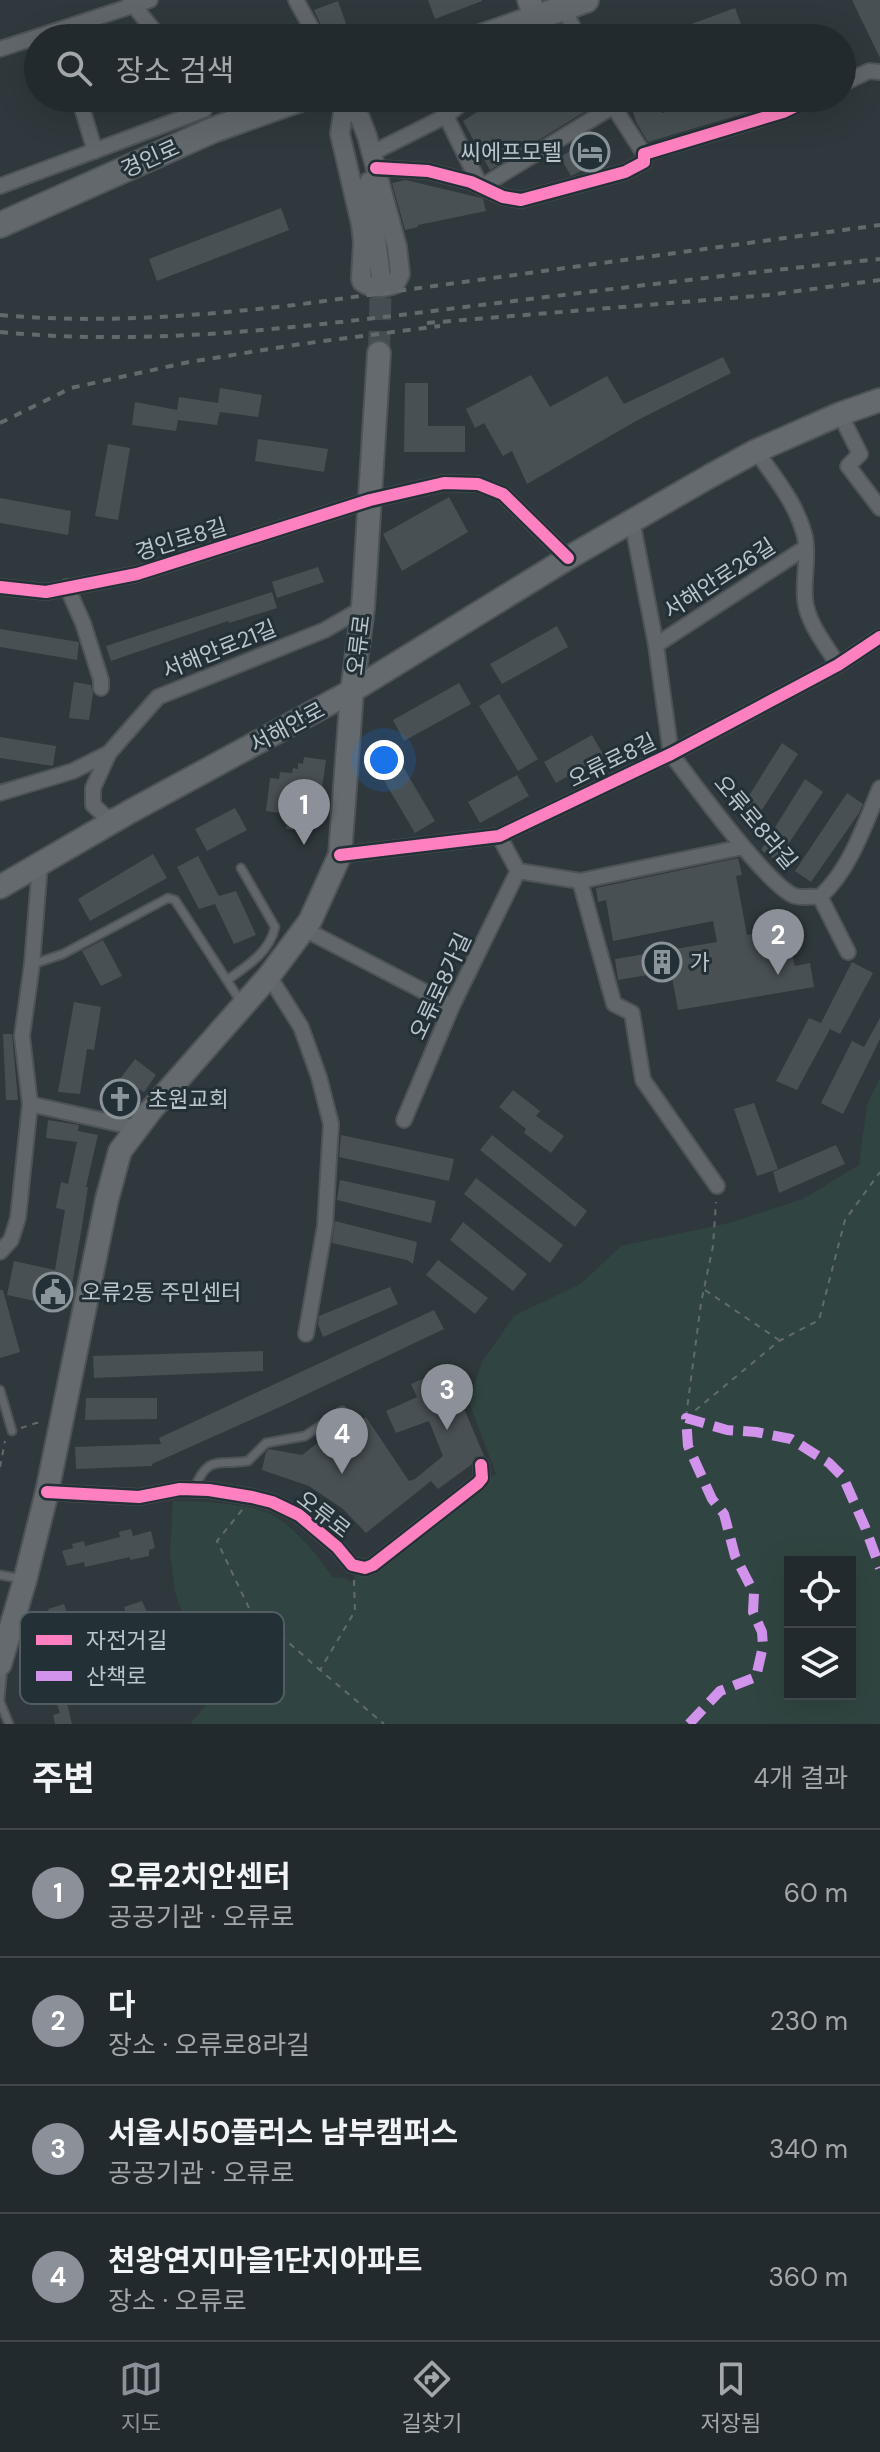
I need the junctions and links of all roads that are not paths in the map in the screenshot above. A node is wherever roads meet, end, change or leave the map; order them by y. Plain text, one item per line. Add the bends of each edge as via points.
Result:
1 (150, 0) edge
2 (296, 0) edge
3 (132, 3) edge
4 (575, 4) edge
5 (532, 8) edge
6 (83, 24) edge
7 (149, 24) edge
8 (309, 24) edge
9 (503, 24) edge
10 (577, 24) edge
11 (24, 43) edge
12 (0, 49) edge
13 (880, 72) edge
14 (856, 77) edge
15 (83, 112) edge
16 (344, 112) edge
17 (350, 112) edge
18 (356, 112) edge
19 (451, 112) edge
20 (595, 112) edge
21 (617, 112) edge
22 (783, 112) edge
23 (205, 113) edge
24 (446, 116) junction
25 (95, 151) junction
26 (644, 154) junction
27 (374, 160) junction
28 (0, 186) edge
29 (481, 187) junction
30 (0, 225) edge
31 (381, 278) tunnel mouth
32 (379, 353) tunnel mouth
33 (880, 400) edge
34 (840, 414) junction
35 (756, 451) junction
36 (370, 500) junction
37 (880, 508) edge
38 (632, 521) junction
39 (805, 548) junction
40 (568, 558) junction
41 (0, 587) edge
42 (67, 587) junction
43 (363, 608) junction
44 (880, 637) edge
45 (656, 645) junction
46 (838, 665) junction
47 (101, 688) dead end
48 (352, 691) junction
49 (109, 753) junction
50 (671, 754) junction
51 (880, 788) edge
52 (0, 793) edge
53 (131, 811) junction
54 (499, 836) junction
55 (743, 847) junction
56 (340, 855) junction
57 (40, 864) junction
58 (241, 868) dead end
59 (518, 871) junction
60 (580, 881) junction
61 (0, 887) edge
62 (820, 897) junction
63 (304, 929) junction
64 (848, 952) dead end
65 (32, 964) junction
66 (269, 976) junction
67 (227, 980) junction
68 (242, 1004) junction
69 (452, 1006) junction
70 (30, 1104) junction
71 (404, 1120) dead end
72 (137, 1128) junction
73 (717, 1186) road end
74 (0, 1252) edge
75 (306, 1334) dead end
76 (0, 1390) edge
77 (342, 1411) dead end
78 (12, 1431) road end
79 (481, 1465) dead end
80 (194, 1489) junction
81 (47, 1492) junction
82 (0, 1575) edge
83 (25, 1580) junction
84 (2, 1657) edge
85 (0, 1701) edge
86 (9, 1724) edge

1 - 3 street
2 - 8 street
3 - 6 street
3 - 7 street
4 - 5 main road
4 - 10 street
5 - 9 main road
11 - 12 street
13 - 14 street
15 - 25 street
16 - 27 street via 340,134 361,224 361,279 372,287 395,284 400,274
17 - 31 street via 370,187
18 - 27 street
19 - 24 street
20 - 29 street
21 - 26 street
22 - 26 street
23 - 25 street
23 - 30 main road, 경인로
24 - 27 street
24 - 29 street
25 - 28 street
26 - 29 street via 644,162 625,172 521,200
27 - 29 street
32 - 36 main road, 오류로
33 - 34 main road, 서해안로
34 - 35 main road, 서해안로
34 - 37 street via 860,454 848,466
35 - 38 main road, 서해안로
35 - 39 street via 792,501
36 - 40 street via 444,483 478,484 503,494
36 - 42 street, 경인로8길 via 137,574
36 - 43 main road, 오류로
38 - 40 main road, 서해안로
38 - 45 street, 서해안로26길
39 - 45 street, 서해안로26길
39 - 46 street via 805,600 812,623
40 - 48 main road, 서해안로
41 - 42 street, 경인로8길 via 46,592
42 - 47 street
43 - 48 main road, 오류로
43 - 49 street, 서해안로21길 via 325,630 158,697
44 - 46 street, 오류로8길
45 - 50 street, 서해안로26길
46 - 50 street, 오류로8길
48 - 53 main road, 서해안로
48 - 56 main road, 오류로
49 - 52 street, 서해안로21길 via 73,771
49 - 53 street, 서해안로21길 via 93,788 93,805 107,818
50 - 54 street, 오류로8길
50 - 55 street, 오류로8라길
51 - 62 street via 857,844
53 - 57 main road, 서해안로
54 - 56 street, 오류로8길
54 - 59 street
55 - 60 street
55 - 62 street, 오류로8라길 via 794,896
56 - 63 main road, 오류로
57 - 61 main road, 서해안로
57 - 65 street
58 - 67 lane via 275,927 259,954
59 - 60 street
59 - 69 street, 오류로8가길
60 - 73 street via 614,1004 632,1013 643,1080
62 - 64 street
63 - 66 main road, 오류로
63 - 69 street
65 - 67 lane via 63,954 168,898 175,900
65 - 70 street via 22,1036
66 - 68 main road, 오류로
66 - 75 street via 301,1027 331,1124 325,1226
67 - 68 lane
68 - 72 main road, 오류로
69 - 71 street, 오류로8가길
70 - 72 street
70 - 74 street via 18,1218 11,1240
72 - 81 main road, 오류로 via 120,1151 107,1199
76 - 78 lane
77 - 80 lane via 305,1436 266,1443 248,1461 214,1463 205,1468
79 - 80 street, 오류로 via 478,1483 365,1568 354,1566 299,1515 272,1502
80 - 81 street, 오류로 via 139,1497
81 - 83 main road, 오류로
82 - 83 lane
83 - 84 main road, 오류로
84 - 85 lane
85 - 86 lane

